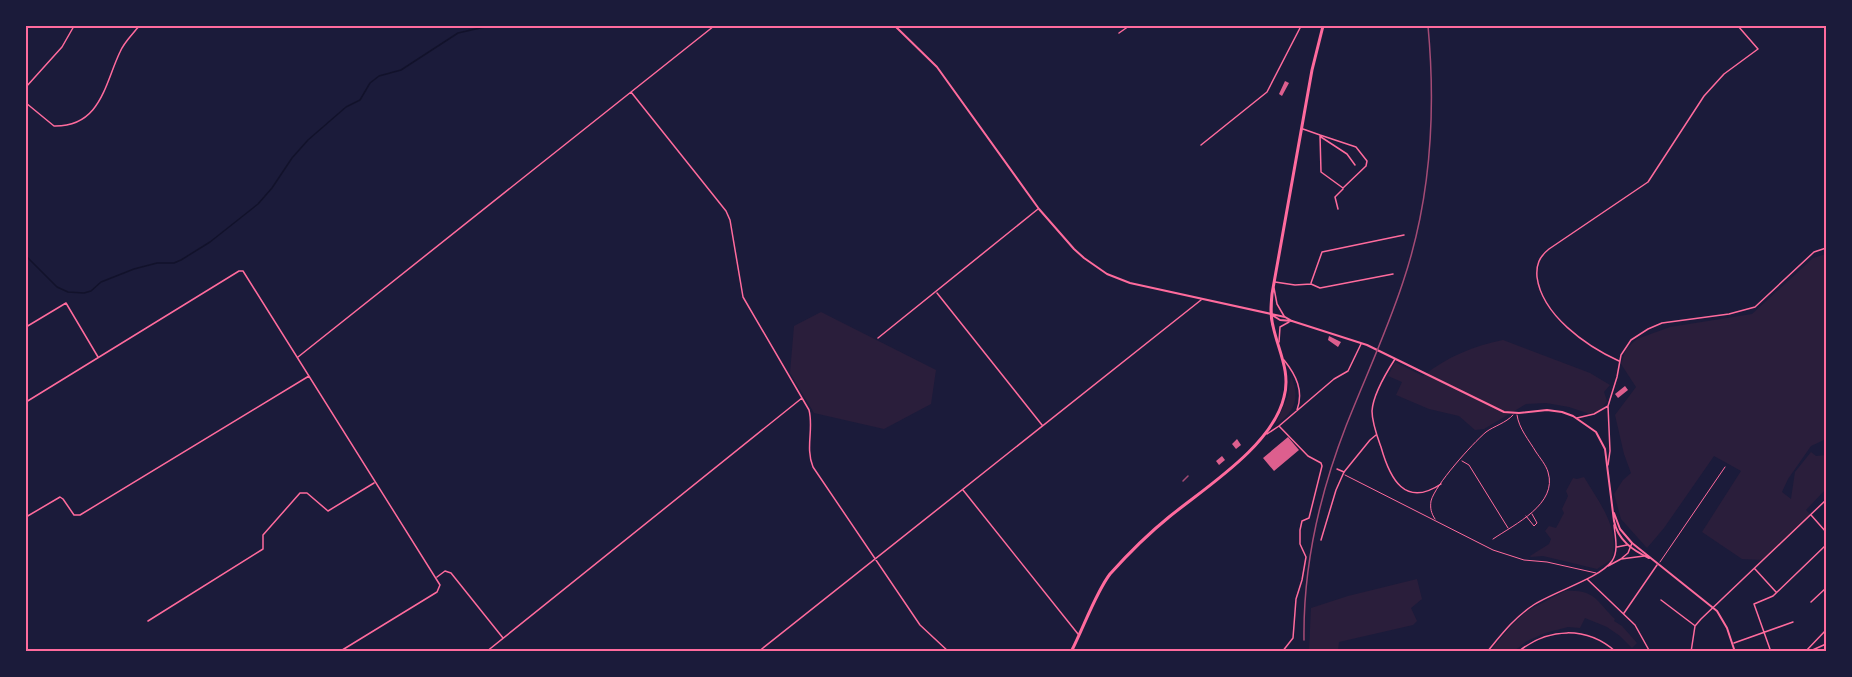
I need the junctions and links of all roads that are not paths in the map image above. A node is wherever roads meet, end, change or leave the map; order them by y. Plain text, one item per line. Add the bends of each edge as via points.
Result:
1 (74, 26) edge
2 (139, 26) edge
3 (714, 26) edge
4 (896, 26) edge
5 (1129, 26) edge
6 (1301, 26) edge
7 (1323, 26) edge
8 (1738, 26) edge
9 (1119, 33) dead end
10 (26, 87) edge
11 (631, 92) junction
12 (26, 103) edge
13 (1302, 129) junction
14 (1320, 136) junction
15 (1201, 145) dead end
16 (1355, 165) dead end
17 (1343, 188) junction
18 (1039, 209) junction
19 (1338, 209) dead end
20 (1404, 235) dead end
21 (1827, 248) edge
22 (1393, 274) dead end
23 (1274, 282) junction
24 (1311, 284) junction
25 (935, 292) junction
26 (1203, 299) junction
27 (1271, 315) junction
28 (1285, 317) junction
29 (1292, 321) junction
30 (26, 327) edge
31 (878, 338) dead end
32 (1361, 343) junction
33 (1279, 349) junction
34 (99, 357) junction
35 (298, 357) junction
36 (1282, 358) junction
37 (1395, 358) junction
38 (1619, 361) junction
39 (309, 375) junction
40 (803, 398) junction
41 (26, 402) edge
42 (1608, 406) junction
43 (1297, 411) junction
44 (1515, 413) junction
45 (1577, 418) junction
46 (1043, 426) junction
47 (1279, 426) junction
48 (1265, 435) junction
49 (1377, 435) junction
50 (1460, 461) junction
51 (1322, 464) junction
52 (1328, 466) dead end
53 (1608, 466) junction
54 (1725, 467) dead end
55 (1337, 469) dead end
56 (1344, 473) junction
57 (375, 482) junction
58 (1441, 484) junction
59 (963, 489) junction
60 (1827, 500) edge
61 (1612, 505) junction
62 (1530, 513) junction
63 (1811, 515) junction
64 (1526, 516) junction
65 (26, 517) edge
66 (1614, 521) junction
67 (1439, 522) junction
68 (1508, 528) junction
69 (1827, 532) edge
70 (1494, 539) dead end
71 (1321, 540) dead end
72 (1632, 543) junction
73 (1827, 545) edge
74 (1629, 546) junction
75 (1616, 547) junction
76 (1644, 556) junction
77 (875, 558) junction
78 (1649, 558) junction
79 (1621, 559) junction
80 (1658, 564) junction
81 (1605, 567) junction
82 (1754, 569) junction
83 (1596, 573) junction
84 (436, 578) junction
85 (1586, 578) junction
86 (1827, 588) edge
87 (1777, 593) junction
88 (1661, 600) dead end
89 (1811, 602) dead end
90 (1713, 608) junction
91 (1624, 613) junction
92 (148, 621) dead end
93 (1793, 622) dead end
94 (1695, 626) junction
95 (1827, 630) edge
96 (1764, 633) junction
97 (1079, 636) junction
98 (503, 638) junction
99 (1733, 644) junction
100 (1827, 644) edge
101 (339, 651) edge
102 (343, 651) edge
103 (486, 651) edge
104 (758, 651) edge
105 (949, 651) edge
106 (1071, 651) edge
107 (1282, 651) edge
108 (1487, 651) edge
109 (1518, 651) edge
110 (1576, 651) edge
111 (1587, 651) edge
112 (1616, 651) edge
113 (1650, 651) edge
114 (1691, 651) edge
115 (1735, 651) edge
116 (1771, 651) edge
117 (1806, 651) edge

1 - 10 street via 62,47
2 - 12 street via 120,50 103,95 83,118 54,126
3 - 11 street
4 - 18 street via 944,75
5 - 9 street
6 - 15 street via 1268,92
7 - 13 main road
8 - 38 street via 1758,49 1724,74 1704,96 1648,182 1549,249 1538,263 1540,293 1560,321
11 - 35 street
11 - 40 street via 727,212 743,297
13 - 14 street
13 - 23 main road
14 - 16 street via 1347,154
14 - 17 street via 1321,172
14 - 17 street via 1355,146 1367,160 1366,166
17 - 19 street via 1335,197
18 - 25 street
18 - 26 street via 1084,258 1107,274
20 - 24 street via 1322,252
21 - 38 street via 1814,252 1755,307 1662,323 1631,340
22 - 24 street via 1322,288
23 - 24 street
23 - 27 main road
23 - 28 street via 1277,304
25 - 31 street
25 - 46 street
26 - 27 street
26 - 46 street
27 - 28 street
27 - 29 street
27 - 33 main road
28 - 29 street
29 - 32 street
29 - 33 street via 1280,328
30 - 34 street via 66,303
32 - 37 street
32 - 43 street via 1348,371
33 - 36 main road
34 - 35 street via 241,270
34 - 41 street
35 - 39 street
36 - 43 street via 1300,390
36 - 48 main road via 1285,396
37 - 44 street via 1493,407
37 - 49 street via 1372,411
38 - 42 street
39 - 57 street
39 - 65 street via 80,516 74,515 60,497
40 - 77 street via 811,415 808,445 812,463
40 - 98 street
42 - 45 street
42 - 53 street
43 - 47 street
44 - 45 street via 1555,411
44 - 50 lane via 1479,438
44 - 62 lane via 1550,480 1546,496
45 - 53 street via 1599,436
46 - 59 street
47 - 48 street
47 - 51 street via 1308,456
48 - 97 main road via 1166,519 1111,573
49 - 56 street
49 - 58 street via 1397,484 1422,494
50 - 58 lane
50 - 68 lane via 1469,465
51 - 52 street
51 - 107 street via 1310,516 1300,526 1300,544 1306,557 1296,599 1293,638
53 - 61 street
54 - 80 lane
55 - 56 street
56 - 67 lane
56 - 71 street
57 - 84 street
57 - 92 street via 328,511 308,494 300,493 263,535 263,549
58 - 67 lane via 1431,507 1431,514
59 - 77 street
59 - 97 street
60 - 63 street
61 - 66 street
61 - 72 street via 1620,529
62 - 64 lane
62 - 64 lane via 1537,525 1533,526
63 - 69 street
63 - 82 street
64 - 68 lane
66 - 74 street
66 - 75 street
67 - 83 lane via 1493,550 1524,560
68 - 70 lane
72 - 74 street
72 - 78 street
73 - 87 street
74 - 75 street
74 - 76 street
74 - 79 street
75 - 81 street via 1613,559
76 - 78 street
76 - 79 street
77 - 104 street
77 - 105 street via 920,625
78 - 80 street
79 - 81 street
80 - 90 street
80 - 91 street
81 - 83 street
82 - 87 street
82 - 90 street
83 - 85 street
84 - 98 street via 445,571 451,573
84 - 102 street via 440,587 437,592
85 - 91 street
85 - 108 street via 1526,610
86 - 89 street
87 - 96 street via 1754,604
88 - 94 street
90 - 94 street
90 - 99 street
91 - 113 street via 1640,631
93 - 96 street
94 - 114 street
95 - 117 street
96 - 99 street
96 - 116 street
97 - 106 main road
98 - 103 street
99 - 115 street
100 - 117 street
101 - 102 street
109 - 112 street via 1536,640 1573,631
110 - 111 lane

